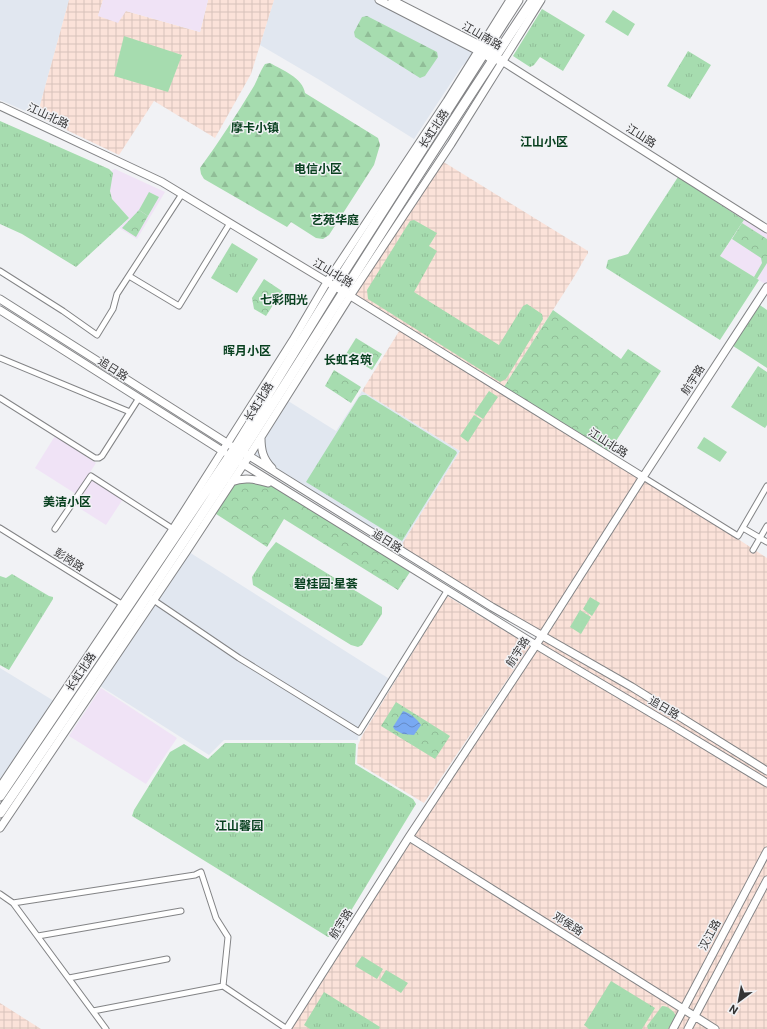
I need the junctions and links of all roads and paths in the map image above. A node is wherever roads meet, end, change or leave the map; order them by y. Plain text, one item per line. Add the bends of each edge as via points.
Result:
1 (379, 0) edge
2 (392, 0) edge
3 (510, 0) edge
4 (518, 0) edge
5 (532, 0) edge
6 (541, 0) edge
7 (483, 50) junction
8 (497, 59) junction
9 (0, 106) edge
10 (182, 194) junction
11 (230, 223) junction
12 (767, 229) edge
13 (0, 272) edge
14 (129, 276) junction
15 (331, 284) junction
16 (767, 287) edge
17 (347, 294) junction
18 (0, 299) edge
19 (0, 310) edge
20 (0, 358) edge
21 (0, 398) edge
22 (139, 398) junction
23 (130, 412) junction
24 (263, 419) junction
25 (261, 437) junction
26 (236, 454) junction
27 (284, 478) junction
28 (643, 478) junction
29 (233, 481) junction
30 (767, 486) edge
31 (281, 488) junction
32 (762, 495) junction
33 (211, 499) junction
34 (767, 499) edge
35 (767, 526) edge
36 (0, 528) edge
37 (743, 528) junction
38 (55, 529) dead end
39 (174, 529) junction
40 (760, 538) junction
41 (767, 542) edge
42 (752, 550) dead end
43 (447, 591) junction
44 (150, 598) junction
45 (125, 606) junction
46 (541, 636) junction
47 (536, 645) junction
48 (767, 771) edge
49 (767, 784) edge
50 (0, 787) edge
51 (0, 796) edge
52 (0, 813) edge
53 (0, 828) edge
54 (409, 837) junction
55 (767, 851) edge
56 (767, 880) edge
57 (0, 894) edge
58 (13, 903) junction
59 (181, 911) dead end
60 (38, 936) junction
61 (167, 959) dead end
62 (69, 978) junction
63 (223, 986) junction
64 (683, 1009) junction
65 (93, 1011) junction
66 (694, 1016) junction
67 (106, 1029) edge
68 (288, 1029) edge
69 (673, 1029) edge
70 (688, 1029) edge
71 (715, 1029) edge

1 - 7 street, 江山南路
2 - 7 street, 江山南路
3 - 7 street
4 - 7 highway, 长虹北路
5 - 8 highway, 长虹北路
6 - 8 street
7 - 8 street, 江山南路
7 - 15 highway, 长虹北路
8 - 12 street, 江山路
8 - 17 highway, 长虹北路
9 - 10 street, 江山北路 via 162,182
10 - 11 street, 江山北路
10 - 14 street
11 - 14 street via 179,306
11 - 15 street, 江山北路
13 - 14 street via 97,335
15 - 17 street, 江山北路
15 - 26 highway, 长虹北路
16 - 28 street, 航宇路
17 - 24 highway, 长虹北路
17 - 25 street
17 - 28 street, 江山北路
18 - 26 street, 追日路
19 - 22 street, 追日路
20 - 23 street
21 - 23 street via 95,458 102,456
22 - 23 street
22 - 26 street, 追日路
24 - 25 street
24 - 26 highway, 长虹北路
25 - 26 street
25 - 27 street via 262,454 268,464
26 - 27 street, 追日路
26 - 29 street
26 - 31 street, 追日路
26 - 33 highway, 长虹北路
26 - 39 street
26 - 45 highway, 长虹北路
27 - 46 street, 追日路
28 - 37 street via 738,536
28 - 46 street, 航宇路
29 - 31 street via 244,478 257,479
29 - 33 street via 226,484
29 - 44 street
30 - 32 street
31 - 43 street, 追日路
32 - 34 street
32 - 37 street
33 - 44 highway, 长虹北路
35 - 40 street
36 - 45 street, 彭岗路
37 - 40 street
38 - 39 street via 91,476
39 - 45 street
40 - 41 street
40 - 42 street
43 - 44 street via 359,732 239,658
43 - 47 street, 追日路
44 - 52 highway, 长虹北路
44 - 53 street
45 - 50 street
45 - 51 highway, 长虹北路
46 - 47 street, 航宇路
46 - 48 street, 追日路 via 632,687
47 - 49 street, 追日路
47 - 54 street, 航宇路
54 - 64 street, 邓侯路
54 - 68 street, 航宇路
55 - 64 street, 汉江路
56 - 66 street
57 - 58 street
58 - 60 street
58 - 63 street via 195,875 200,872 216,918 228,937
59 - 60 street
60 - 62 street
61 - 62 street
62 - 65 street
63 - 65 street
63 - 68 street
64 - 66 street, 邓侯路
64 - 69 street, 汉江路
65 - 67 street
66 - 70 street
66 - 71 street, 邓侯路

